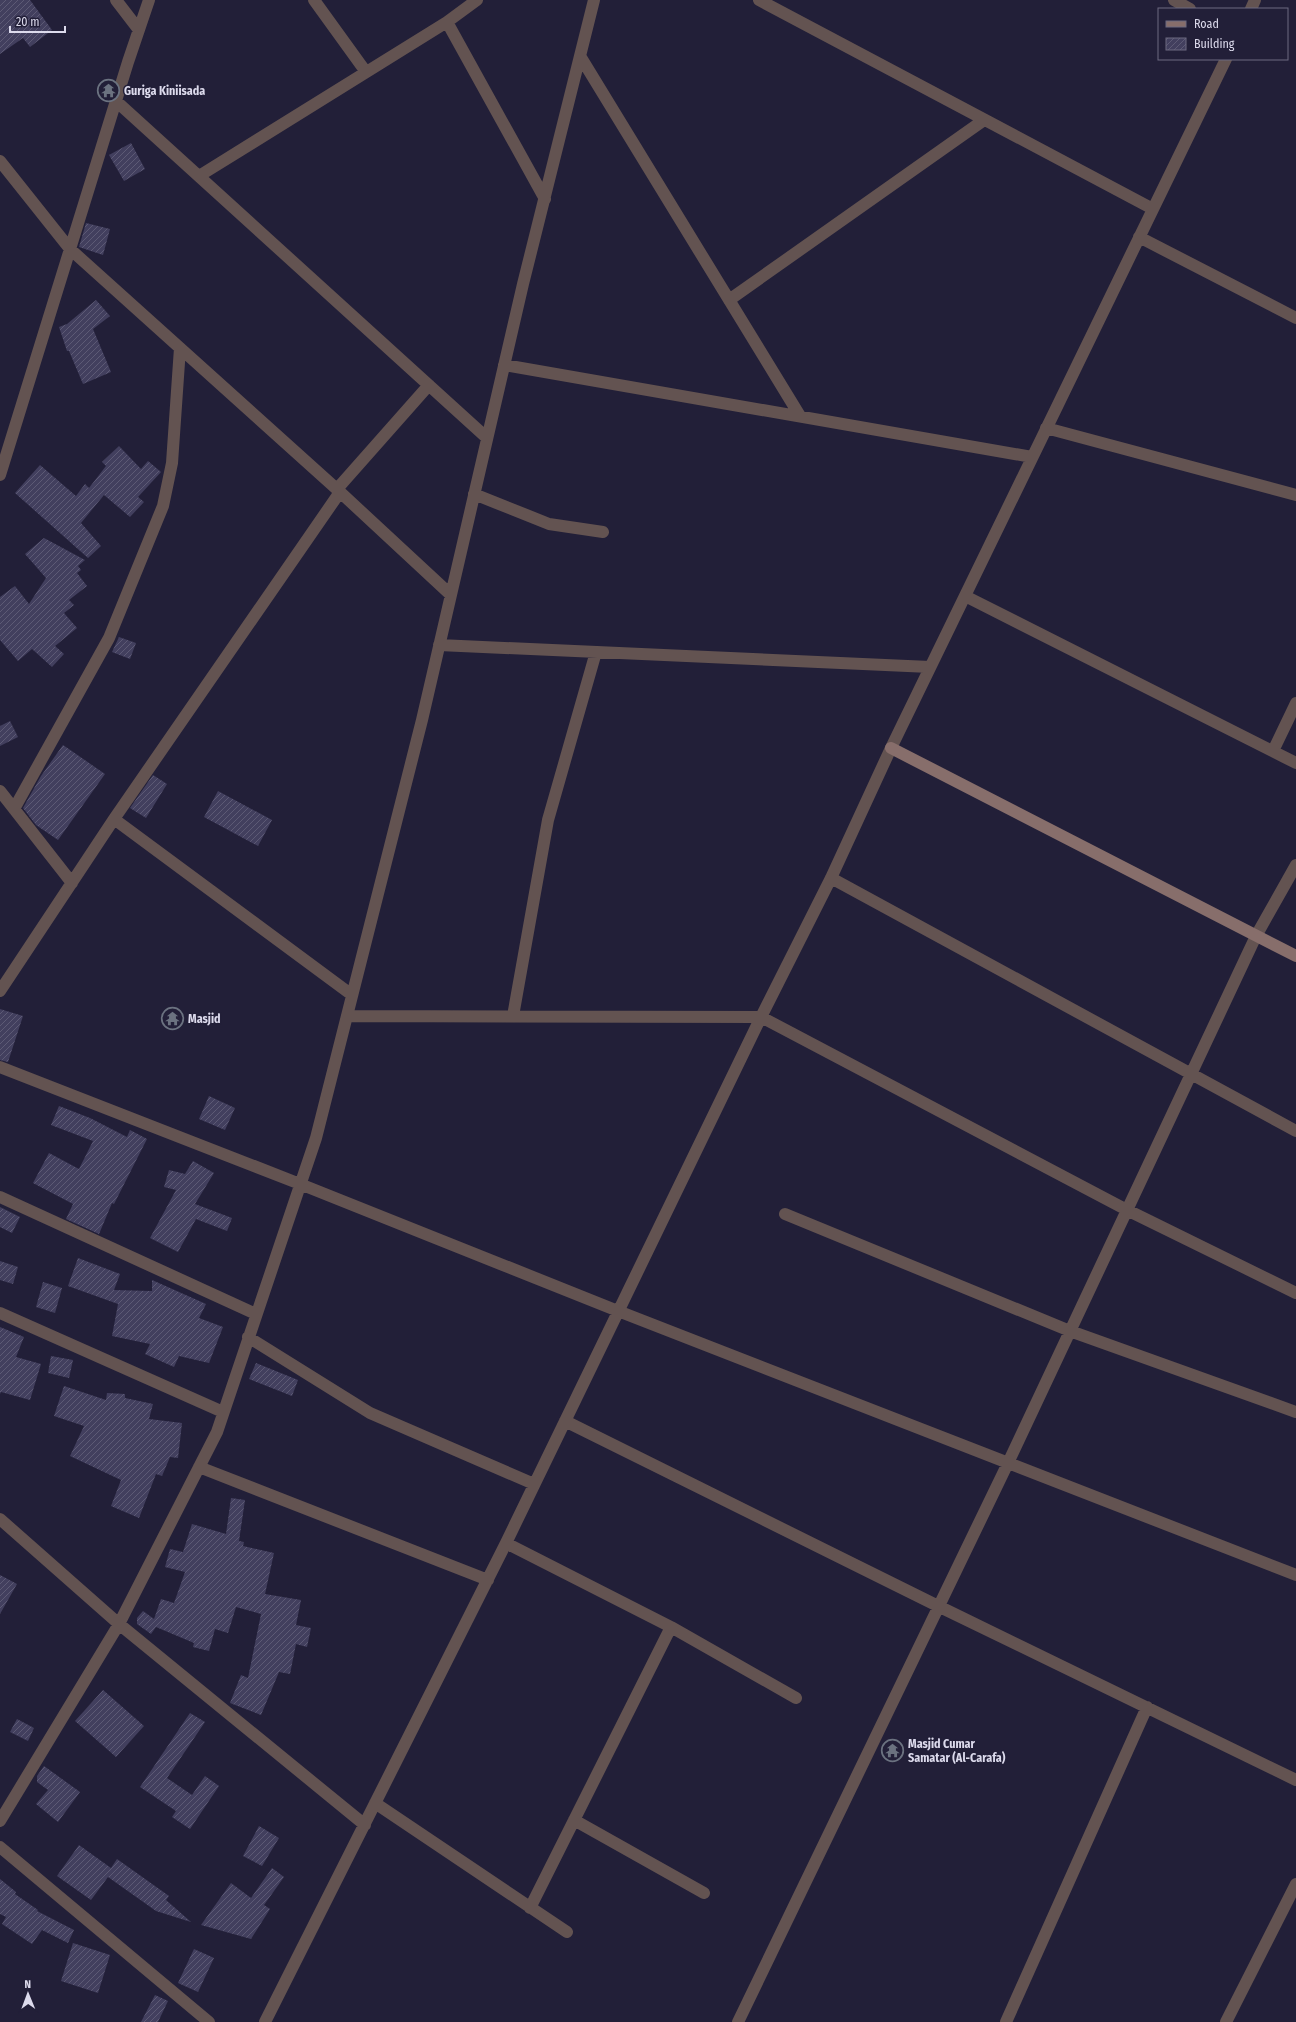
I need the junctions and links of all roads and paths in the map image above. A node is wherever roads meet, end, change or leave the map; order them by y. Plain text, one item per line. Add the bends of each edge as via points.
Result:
1 (116, 0) edge
2 (149, 0) edge
3 (314, 0) edge
4 (477, 0) edge
5 (758, 0) edge
6 (1174, 0) edge
7 (593, 1) edge
8 (1188, 8) edge
9 (447, 22) junction
10 (139, 30) junction
11 (580, 56) junction
12 (1226, 60) edge
13 (366, 72) junction
14 (116, 101) junction
15 (984, 120) junction
16 (0, 161) edge
17 (200, 176) junction
18 (545, 199) junction
19 (1153, 209) junction
20 (1139, 237) junction
21 (70, 249) junction
22 (729, 300) junction
23 (1296, 318) edge
24 (180, 348) junction
25 (504, 364) junction
26 (429, 385) junction
27 (800, 416) junction
28 (1046, 428) junction
29 (487, 438) junction
30 (1032, 457) junction
31 (0, 475) edge
32 (338, 490) junction
33 (474, 494) junction
34 (1296, 495) edge
35 (603, 532) dead end
36 (451, 595) junction
37 (965, 596) junction
38 (439, 645) junction
39 (596, 652) junction
40 (930, 667) junction
41 (1296, 704) edge
42 (891, 748) junction
43 (1273, 751) junction
44 (1296, 763) edge
45 (0, 791) edge
46 (14, 808) junction
47 (114, 819) junction
48 (1296, 865) edge
49 (831, 878) junction
50 (72, 883) junction
51 (1256, 936) junction
52 (1296, 956) edge
53 (0, 990) edge
54 (352, 995) junction
55 (346, 1016) junction
56 (513, 1016) junction
57 (761, 1017) junction
58 (0, 1067) edge
59 (1192, 1073) junction
60 (1296, 1131) edge
61 (300, 1184) junction
62 (0, 1197) edge
63 (1127, 1210) junction
64 (786, 1214) dead end
65 (1296, 1293) edge
66 (618, 1312) junction
67 (0, 1313) edge
68 (256, 1314) junction
69 (1070, 1331) junction
70 (248, 1337) junction
71 (223, 1412) junction
72 (1296, 1412) edge
73 (565, 1420) junction
74 (1008, 1463) junction
75 (199, 1467) junction
76 (534, 1484) junction
77 (0, 1519) edge
78 (506, 1543) junction
79 (1296, 1575) edge
80 (488, 1580) junction
81 (938, 1606) junction
82 (119, 1624) junction
83 (671, 1627) junction
84 (796, 1698) dead end
85 (1147, 1707) junction
86 (1296, 1780) edge
87 (375, 1803) junction
88 (574, 1820) junction
89 (0, 1821) edge
90 (365, 1825) junction
91 (0, 1847) edge
92 (1296, 1884) edge
93 (704, 1893) dead end
94 (530, 1908) junction
95 (567, 1932) dead end
96 (209, 2022) edge
97 (265, 2022) edge
98 (738, 2022) edge
99 (1006, 2022) edge
100 (1226, 2022) edge

1 - 10 street
2 - 10 street
3 - 13 street
4 - 9 street
5 - 15 street
6 - 8 street
7 - 11 street
9 - 13 street
9 - 18 street
10 - 14 street
11 - 18 street
11 - 22 street
12 - 19 street
13 - 17 street
14 - 17 street
14 - 21 street
15 - 19 street
15 - 22 street
16 - 21 street
17 - 26 street
18 - 25 street
19 - 20 street
20 - 23 street
20 - 28 street
21 - 24 street
21 - 31 street
22 - 27 street
24 - 32 street
24 - 46 street via 172,463 163,506 109,638
25 - 27 street
25 - 29 street
26 - 29 street
26 - 32 street
27 - 30 street
28 - 30 street
28 - 34 street
29 - 33 street
30 - 37 street
32 - 36 street
32 - 47 street
33 - 35 street via 549,524
33 - 36 street
36 - 38 street
37 - 40 street
37 - 43 street
38 - 39 street
38 - 54 street
39 - 40 street
39 - 56 street via 548,820
40 - 42 street
41 - 43 street
42 - 49 street
42 - 51 street
43 - 44 street
45 - 46 street
46 - 50 street
47 - 50 street
47 - 54 street
48 - 51 street
49 - 57 street
49 - 59 street
50 - 53 street
51 - 52 street
51 - 59 street
54 - 55 street
55 - 56 street
55 - 61 street via 316,1138
56 - 57 street
57 - 63 street
57 - 66 street
58 - 61 street
59 - 60 street
59 - 63 street
61 - 66 street
61 - 68 street
62 - 68 street
63 - 65 street
63 - 69 street
64 - 69 street
66 - 73 street
66 - 74 street
67 - 71 street
68 - 70 street
69 - 72 street
69 - 74 street
70 - 71 street
70 - 76 street via 370,1413
71 - 75 street via 217,1432
73 - 76 street
73 - 81 street
74 - 79 street
74 - 81 street
75 - 80 street
75 - 82 street
76 - 78 street
77 - 82 street
78 - 80 street
78 - 83 street
80 - 87 street
81 - 85 street
81 - 98 street
82 - 89 street
82 - 90 street
83 - 84 street
83 - 88 street
85 - 86 street
85 - 99 street
87 - 90 street
87 - 94 street
88 - 93 street
88 - 94 street
90 - 97 street
91 - 96 street
92 - 100 street
94 - 95 street

